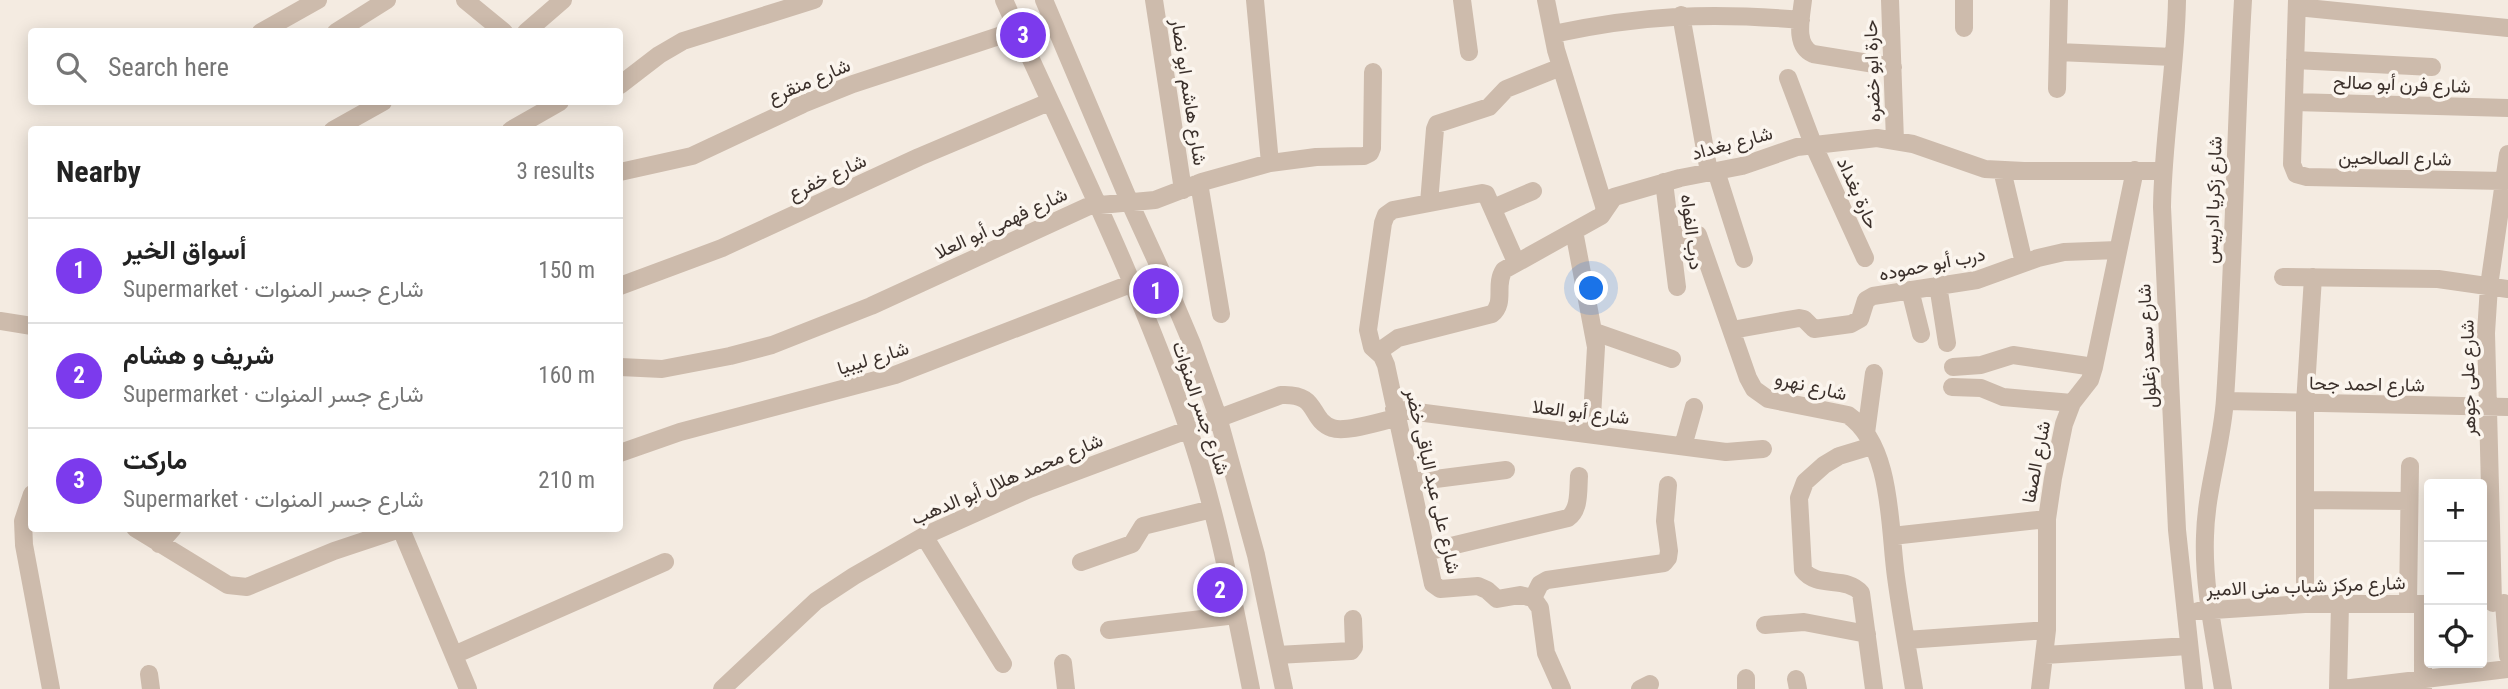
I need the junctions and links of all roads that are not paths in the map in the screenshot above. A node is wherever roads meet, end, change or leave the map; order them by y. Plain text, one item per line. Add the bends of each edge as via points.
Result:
1 (318, 0) edge
2 (387, 0) edge
3 (465, 0) edge
4 (563, 0) edge
5 (814, 0) edge
6 (1006, 0) edge
7 (1044, 0) edge
8 (1154, 0) edge
9 (1255, 0) edge
10 (1265, 0) edge
11 (1462, 0) edge
12 (1546, 0) edge
13 (1803, 0) edge
14 (1890, 0) edge
15 (1964, 0) edge
16 (2059, 0) edge
17 (2177, 0) edge
18 (2243, 0) edge
19 (2297, 3) edge
20 (1681, 15) junction
21 (1801, 20) junction
22 (268, 28) edge
23 (342, 28) edge
24 (499, 28) edge
25 (531, 28) edge
26 (1964, 28) dead end
27 (2508, 28) edge
28 (1017, 30) junction
29 (1553, 34) junction
30 (1469, 52) dead end
31 (2058, 52) junction
32 (2173, 57) junction
33 (2295, 60) junction
34 (1561, 67) junction
35 (1893, 67) junction
36 (2432, 67) dead end
37 (1373, 72) dead end
38 (1788, 78) dead end
39 (623, 83) edge
40 (2057, 89) dead end
41 (1049, 102) junction
42 (2294, 102) junction
43 (378, 105) edge
44 (555, 105) edge
45 (2508, 108) edge
46 (340, 126) edge
47 (518, 126) edge
48 (1895, 141) junction
49 (1813, 144) junction
50 (2508, 154) edge
51 (1270, 163) junction
52 (2002, 170) junction
53 (2135, 170) junction
54 (2162, 170) junction
55 (623, 171) edge
56 (1713, 172) junction
57 (2504, 181) junction
58 (1664, 182) junction
59 (1191, 186) junction
60 (1532, 191) dead end
61 (1130, 203) junction
62 (1429, 203) junction
63 (1097, 205) junction
64 (1493, 208) junction
65 (1605, 209) junction
66 (2503, 212) edge
67 (1574, 231) junction
68 (1672, 235) junction
69 (2118, 250) junction
70 (1865, 258) dead end
71 (1744, 259) dead end
72 (1516, 262) junction
73 (2024, 263) junction
74 (2283, 277) dead end
75 (2313, 277) junction
76 (1133, 283) junction
77 (623, 285) edge
78 (1938, 285) junction
79 (2489, 286) junction
80 (1677, 287) dead end
81 (2508, 289) edge
82 (1910, 290) junction
83 (1221, 314) dead end
84 (0, 321) edge
85 (28, 325) edge
86 (1732, 330) junction
87 (1595, 331) junction
88 (1921, 334) dead end
89 (1947, 343) dead end
90 (1378, 352) junction
91 (1672, 359) dead end
92 (623, 367) edge
93 (1953, 367) dead end
94 (2094, 367) junction
95 (1874, 373) dead end
96 (1952, 387) dead end
97 (2225, 401) junction
98 (2072, 403) junction
99 (2305, 404) junction
100 (1694, 407) dead end
101 (2488, 407) junction
102 (2508, 407) edge
103 (1395, 413) junction
104 (1218, 417) junction
105 (1188, 428) junction
106 (1591, 434) junction
107 (1869, 440) junction
108 (1684, 446) junction
109 (1763, 449) dead end
110 (623, 452) edge
111 (2410, 467) dead end
112 (1506, 470) dead end
113 (1579, 476) dead end
114 (1412, 482) junction
115 (1668, 485) dead end
116 (2305, 500) junction
117 (2500, 500) edge
118 (2409, 501) junction
119 (1212, 509) junction
120 (2047, 519) junction
121 (27, 520) edge
122 (141, 532) edge
123 (170, 532) edge
124 (393, 532) edge
125 (403, 532) edge
126 (924, 536) junction
127 (1892, 536) junction
128 (159, 544) junction
129 (1426, 552) junction
130 (665, 562) dead end
131 (1081, 562) dead end
132 (1533, 598) junction
133 (2420, 603) edge
134 (2497, 603) edge
135 (2305, 604) junction
136 (2340, 604) junction
137 (2210, 610) junction
138 (2184, 612) junction
139 (1236, 615) junction
140 (1353, 620) dead end
141 (1765, 625) dead end
142 (1109, 630) dead end
143 (2047, 630) junction
144 (1867, 634) junction
145 (1906, 640) junction
146 (2188, 646) junction
147 (454, 654) junction
148 (2045, 654) junction
149 (1278, 655) junction
150 (2508, 656) edge
151 (1063, 663) dead end
152 (1003, 664) dead end
153 (2508, 670) edge
154 (2423, 684) edge
155 (51, 689) edge
156 (468, 689) edge
157 (722, 689) edge
158 (1066, 689) edge
159 (1251, 689) edge
160 (1284, 689) edge
161 (1562, 689) edge
162 (1874, 689) edge
163 (1914, 689) edge
164 (2040, 689) edge
165 (2194, 689) edge
166 (2223, 689) edge
167 (2338, 689) edge
168 (2343, 689) edge

1 - 22 street
2 - 23 street
3 - 24 street
4 - 25 street
5 - 39 street via 684,41
6 - 28 street, شارع جسر المنوات
7 - 61 street, شارع جسر المنوات
8 - 59 street, شارع هاشم ابو نصار
9 - 10 street
9 - 51 street
11 - 30 street
12 - 29 street
13 - 21 street
14 - 35 street, حارة ابو خضره
15 - 26 street
16 - 31 street
17 - 32 street, شارع سعد زغلول
18 - 97 street, شارع زكريا ادريس
19 - 27 street
19 - 33 street
20 - 21 street
20 - 29 street
20 - 56 street
21 - 35 street via 1801,41 1809,53
28 - 41 street, شارع جسر المنوات
28 - 55 street, شارع منقرع via 853,84 692,156
29 - 34 street
31 - 32 street
31 - 40 street
32 - 54 street, شارع سعد زغلول
33 - 36 street
33 - 42 street
34 - 62 street via 1506,89 1489,107 1437,124
34 - 65 street
35 - 48 street, حارة ابو خضره
37 - 51 street, شارع فهمى أبو العلا via 1370,153
38 - 49 street, حارة بغداد
41 - 63 street, شارع جسر المنوات
41 - 77 street, شارع خفرع via 722,248
42 - 45 street, شارع فرن أبو صالح
42 - 57 street, شارع الصالحين via 2291,164 2301,177
43 - 46 street
44 - 47 street
48 - 49 street, شارع بغداد via 1877,138
48 - 52 street, شارع بغداد
49 - 56 street, شارع بغداد
49 - 70 street, حارة بغداد
50 - 57 street, شارع على جوهر
51 - 59 street, شارع فهمى أبو العلا
52 - 53 street, شارع بغداد
52 - 73 street
53 - 54 street, شارع بغداد
53 - 69 street, شارع الصفا
54 - 138 street, شارع سعد زغلول via 2163,262
56 - 58 street, شارع بغداد
56 - 71 street
57 - 66 street, شارع على جوهر
58 - 65 street, شارع بغداد via 1614,197
58 - 68 street, درب الفواه
59 - 61 street, شارع فهمى أبو العلا via 1155,200
59 - 83 street, شارع هاشم ابو نصار
60 - 64 street
61 - 63 street, شارع فهمى أبو العلا
61 - 104 street, شارع جسر المنوات via 1192,344
62 - 64 street, شارع على عبد الباقى خضر via 1482,193
62 - 90 street, شارع على عبد الباقى خضر via 1393,210 1384,219 1368,330 1368,340
63 - 76 street, شارع جسر المنوات
63 - 92 street, شارع فهمى أبو العلا via 772,345 662,369
64 - 72 street
65 - 67 street, شارع بغداد
66 - 79 street, شارع على جوهر
67 - 72 street, شارع بغداد
67 - 87 street
68 - 80 street, درب الفواه
68 - 86 street, شارع نهرو via 1698,235
69 - 73 street, درب أبو حموده via 2064,252
69 - 94 street, شارع الصفا
72 - 90 street via 1500,275 1500,303 1492,314 1398,338
73 - 78 street, درب أبو حموده via 1977,280
74 - 75 street
75 - 79 street via 2438,279
75 - 99 street
76 - 105 street, شارع جسر المنوات
76 - 110 street, شارع ليبيا via 895,375 680,432
78 - 82 street, درب أبو حموده
78 - 89 street
79 - 81 street
79 - 101 street, شارع على جوهر
82 - 86 street, درب أبو حموده via 1873,296 1866,300 1860,319 1843,326 1814,329 1799,318
82 - 88 street
84 - 85 street
86 - 107 street, شارع نهرو via 1748,378 1760,395 1848,415
87 - 91 street
87 - 106 street
90 - 103 street, شارع على عبد الباقى خضر
93 - 94 street via 1981,365 2013,355
94 - 98 street, شارع الصفا
95 - 107 street
96 - 98 street
97 - 99 street, شارع احمد جحا
97 - 137 street via 2207,509 2205,570
98 - 120 street, شارع الصفا
99 - 101 street, شارع احمد جحا
99 - 116 street
100 - 108 street
101 - 102 street, شارع احمد جحا
101 - 117 street, شارع على جوهر
103 - 104 street via 1335,429 1325,424 1303,397 1294,394
103 - 106 street, شارع أبو العلا
103 - 114 street, شارع على عبد الباقى خضر
104 - 105 street, شارع محمد هلال أبو الدهب
104 - 149 street, شارع جسر المنوات via 1245,509
105 - 119 street, شارع جسر المنوات
105 - 126 street, شارع محمد هلال أبو الدهب via 1029,489
106 - 108 street, شارع أبو العلا
107 - 127 street via 1884,479
107 - 144 street via 1824,465 1805,482 1799,498 1803,570 1810,578 1857,588
108 - 109 street, شارع أبو العلا via 1730,452
111 - 118 street
112 - 114 street
113 - 129 street via 1576,508 1569,518
114 - 129 street, شارع على عبد الباقى خضر
115 - 132 street via 1665,521 1669,551 1664,563 1547,580
116 - 118 street
116 - 135 street
117 - 134 street, شارع على جوهر
118 - 133 street
119 - 131 street via 1143,526 1132,544
119 - 139 street, شارع جسر المنوات
120 - 127 street
120 - 143 street, شارع الصفا
121 - 155 street via 24,545
122 - 128 street
123 - 128 street
124 - 128 street via 247,587 228,585
125 - 147 street
126 - 152 street
126 - 157 street, شارع محمد هلال أبو الدهب via 816,601
127 - 145 street
129 - 132 street, شارع على عبد الباقى خضر via 1437,588 1478,586 1497,600 1520,595
130 - 147 street
132 - 161 street via 1539,608 1546,653
133 - 136 street, شارع مركز شباب منى الامير
133 - 154 street
134 - 150 street, شارع على جوهر
135 - 136 street, شارع مركز شباب منى الامير
135 - 137 street, شارع مركز شباب منى الامير
136 - 167 street
137 - 138 street, شارع مركز شباب منى الامير
137 - 166 street
138 - 146 street, شارع سعد زغلول
139 - 142 street
139 - 159 street, شارع جسر المنوات
140 - 149 street via 1351,651
141 - 144 street via 1804,622
143 - 145 street
143 - 148 street, شارع الصفا
144 - 162 street
145 - 163 street
146 - 148 street
146 - 165 street, شارع سعد زغلول
147 - 156 street
148 - 164 street, شارع الصفا
149 - 160 street, شارع جسر المنوات
151 - 158 street
153 - 154 street
154 - 168 street

